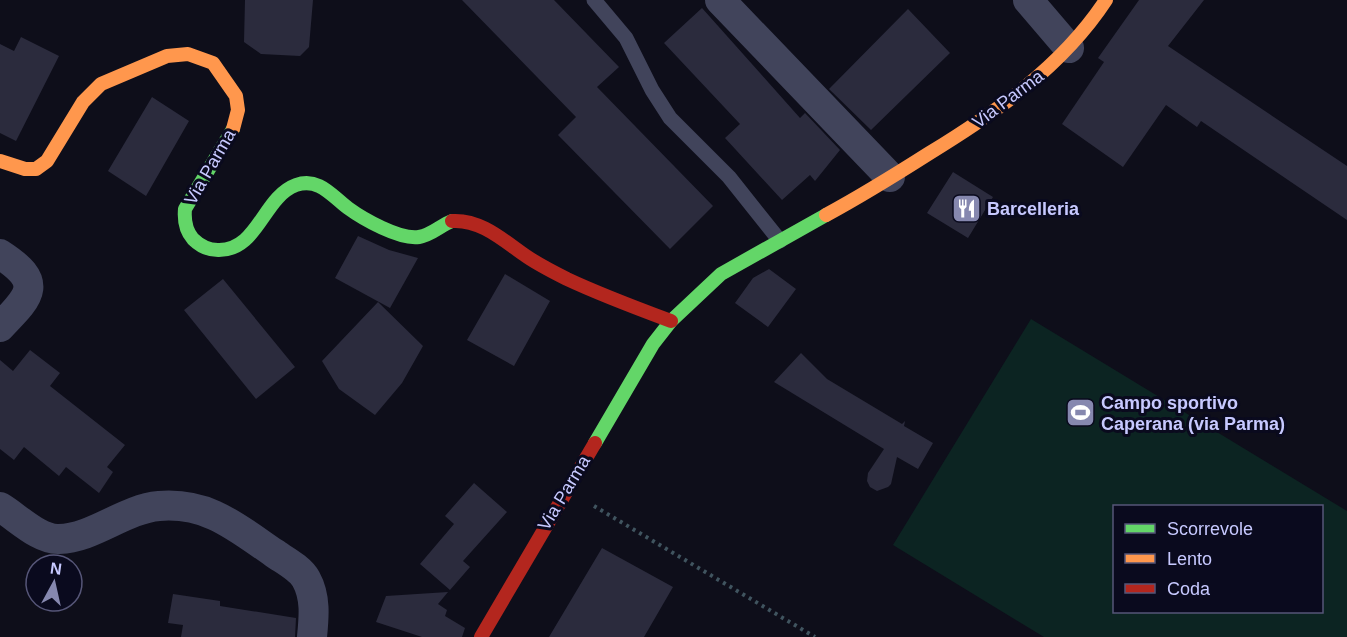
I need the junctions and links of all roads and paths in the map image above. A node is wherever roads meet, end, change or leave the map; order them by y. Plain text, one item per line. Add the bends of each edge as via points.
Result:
1 (594, 0) edge
2 (720, 0) edge
3 (1028, 0) edge
4 (1106, 0) edge
5 (1069, 48) junction
6 (0, 161) edge
7 (890, 177) junction
8 (780, 241) junction
9 (0, 254) edge
10 (671, 321) junction
11 (0, 327) edge
12 (566, 489) junction
13 (0, 507) edge
14 (312, 637) edge
15 (481, 637) edge
16 (815, 637) edge

1 - 8 lane via 626,38 670,118 729,177
2 - 7 street
3 - 5 street
4 - 5 street, Via Parma
5 - 7 street, Via Parma via 988,117
6 - 10 street, Via Parma via 36,169 47,160 83,102 101,84 167,56 188,54 213,63 236,96 235,124 186,205 183,218 191,237 208,249 223,253 242,245 277,201 295,186 311,183 330,191 350,210 415,239 448,222 462,220 485,228 566,278
7 - 8 street, Via Parma
8 - 10 street, Via Parma via 721,274
9 - 11 street via 23,272 28,285 26,301
10 - 12 street, Via Parma
12 - 15 street, Via Parma
12 - 16 path
13 - 14 street via 44,538 60,539 87,533 157,506 188,506 216,515 237,526 306,578 314,604

